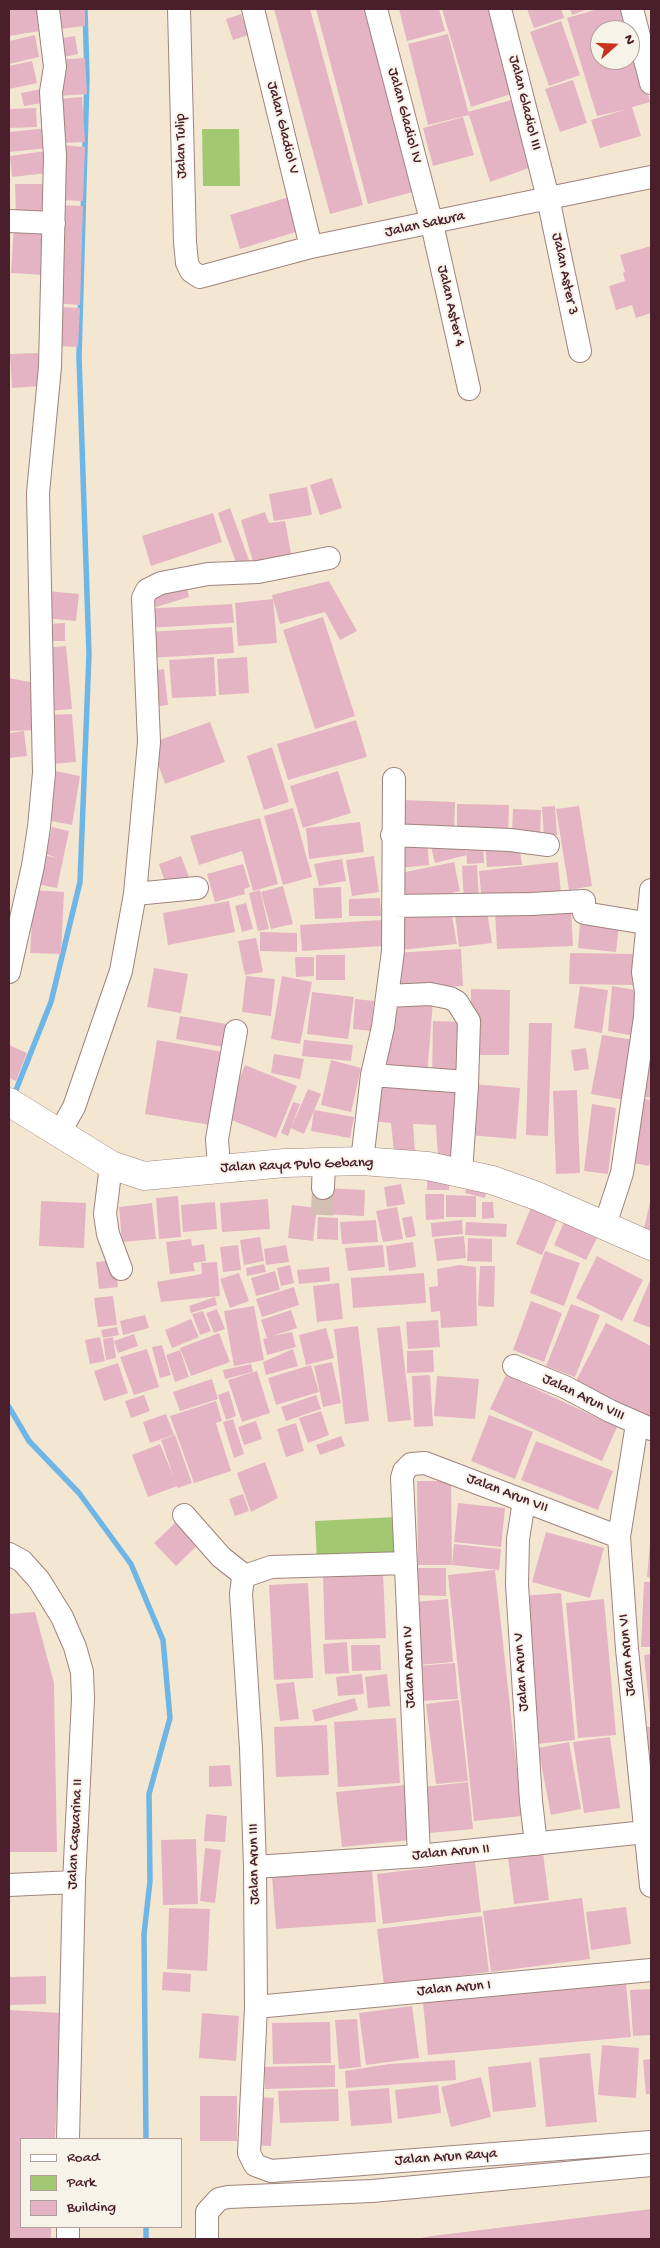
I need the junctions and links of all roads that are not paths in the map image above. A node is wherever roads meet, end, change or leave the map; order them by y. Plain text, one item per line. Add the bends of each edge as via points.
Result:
1 (48, 9) edge
2 (179, 9) edge
3 (253, 9) edge
4 (376, 9) edge
5 (500, 9) edge
6 (632, 9) edge
7 (651, 83) edge
8 (651, 177) edge
9 (548, 198) junction
10 (9, 221) edge
11 (54, 224) junction
12 (432, 224) junction
13 (311, 247) junction
14 (200, 277) joint
15 (580, 351) dead end
16 (469, 389) dead end
17 (329, 558) dead end
18 (394, 779) dead end
19 (392, 835) junction
20 (548, 845) dead end
21 (197, 888) dead end
22 (651, 890) edge
23 (135, 894) junction
24 (393, 906) junction
25 (650, 924) edge
26 (9, 972) edge
27 (388, 996) junction
28 (648, 1018) edge
29 (236, 1031) dead end
30 (372, 1074) junction
31 (468, 1082) junction
32 (9, 1102) edge
33 (51, 1126) junction
34 (362, 1161) junction
35 (111, 1165) junction
36 (219, 1168) junction
37 (461, 1172) junction
38 (605, 1225) junction
39 (651, 1246) edge
40 (121, 1269) dead end
41 (514, 1366) dead end
42 (644, 1426) edge
43 (402, 1478) joint
44 (524, 1501) junction
45 (184, 1516) dead end
46 (9, 1535) edge
47 (619, 1537) junction
48 (15, 1558) edge
49 (406, 1563) junction
50 (245, 1576) junction
51 (645, 1832) junction
52 (536, 1844) junction
53 (419, 1856) junction
54 (255, 1867) junction
55 (74, 1882) junction
56 (9, 1885) edge
57 (651, 1886) edge
58 (651, 1970) edge
59 (256, 2007) junction
60 (68, 2138) edge
61 (651, 2142) edge
62 (249, 2153) joint
63 (651, 2165) edge
64 (207, 2239) edge

1 - 11 street via 55,67 51,92 55,156
2 - 14 street, Jalan Tulip via 185,242 187,263 191,271
3 - 13 street, Jalan Gladiol V
4 - 12 street, Jalan Gladiol IV
5 - 9 street, Jalan Gladiol III
6 - 7 street
8 - 9 street, Jalan Sakura
9 - 12 street, Jalan Sakura
9 - 15 street, Jalan Aster 3
10 - 11 street
11 - 26 street via 50,367 38,493 44,773 33,866
12 - 13 street, Jalan Sakura
12 - 16 street, Jalan Aster 4
13 - 14 street, Jalan Sakura
17 - 23 street via 258,572 208,574 161,583 147,590 144,598 148,742
18 - 19 street
19 - 20 street via 510,840
19 - 24 street
21 - 23 street
22 - 25 street
23 - 33 street via 121,971 74,1106
24 - 25 street via 584,900 584,914
24 - 27 street
25 - 28 street via 643,972
27 - 30 street
27 - 31 street via 430,994 457,1002 469,1021
28 - 38 street via 622,1173
29 - 36 street via 217,1139
30 - 31 street
30 - 34 street
31 - 37 street
32 - 33 main road, Jalan Raya Pulo Gebang
33 - 35 main road, Jalan Raya Pulo Gebang
34 - 36 main road, Jalan Raya Pulo Gebang via 324,1175
34 - 37 main road, Jalan Raya Pulo Gebang
35 - 36 main road, Jalan Raya Pulo Gebang via 144,1176
35 - 40 street via 105,1214 108,1234
37 - 38 main road, Jalan Raya Pulo Gebang via 537,1196
38 - 39 main road, Jalan Raya Pulo Gebang
41 - 42 street, Jalan Arun VIII
42 - 47 street, Jalan Arun VI
43 - 44 street, Jalan Arun VII via 411,1464 425,1463
43 - 49 street, Jalan Arun IV
44 - 47 street, Jalan Arun VII
44 - 52 street, Jalan Arun V via 518,1539 517,1585
45 - 50 street via 221,1557
46 - 48 street, Jalan Casuarina II
47 - 51 street, Jalan Arun VI
48 - 55 street, Jalan Casuarina II via 39,1580 62,1617 76,1647 82,1672
49 - 50 street via 271,1567
49 - 53 street, Jalan Arun IV
50 - 54 street, Jalan Arun III via 241,1594
51 - 52 street, Jalan Arun II
51 - 57 street, Jalan Arun VI
52 - 53 street, Jalan Arun II
53 - 54 street, Jalan Arun II
54 - 59 street, Jalan Arun III
55 - 56 street
55 - 60 street, Jalan Casuarina II
58 - 59 street, Jalan Arun I
59 - 62 street, Jalan Arun III
61 - 62 street, Jalan Arun Raya via 271,2171 254,2165
63 - 64 street via 372,2190 228,2197 208,2212

